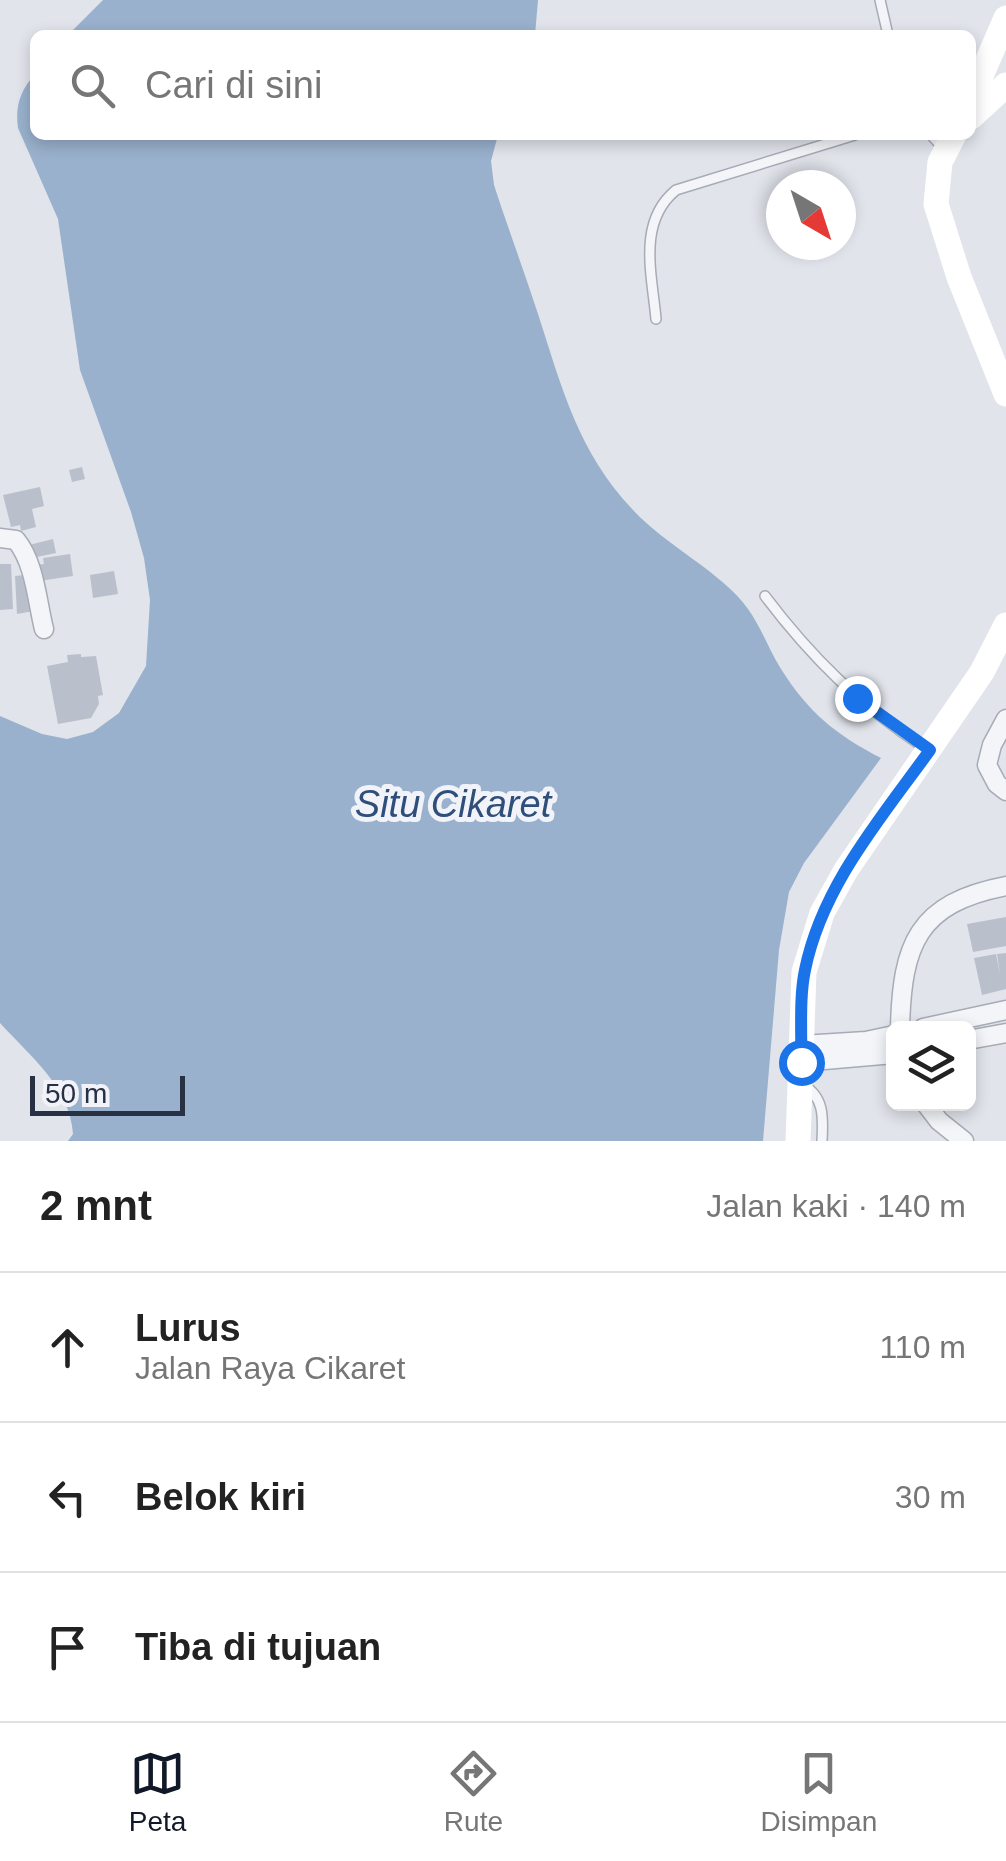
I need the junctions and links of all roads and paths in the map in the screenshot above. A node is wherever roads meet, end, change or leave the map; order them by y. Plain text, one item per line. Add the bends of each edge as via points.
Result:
1 (880, 0) edge
2 (887, 30) edge
3 (1003, 33) edge
4 (1006, 85) edge
5 (976, 89) edge
6 (976, 112) edge
7 (839, 140) edge
8 (943, 140) edge
9 (656, 319) dead end
10 (1006, 394) edge
11 (0, 538) edge
12 (765, 596) dead end
13 (1006, 624) edge
14 (44, 629) dead end
15 (1006, 718) edge
16 (930, 750) junction
17 (1006, 791) edge
18 (1006, 886) edge
19 (1006, 1010) edge
20 (900, 1021) edge
21 (955, 1021) edge
22 (1006, 1033) edge
23 (886, 1037) edge
24 (976, 1039) edge
25 (886, 1055) edge
26 (801, 1063) junction
27 (931, 1111) edge
28 (798, 1141) edge
29 (822, 1141) edge
30 (964, 1141) edge

1 - 2 lane
3 - 5 main road
4 - 6 main road
7 - 9 lane via 676,190 662,201 650,246
8 - 10 main road via 936,204
11 - 14 street via 22,546
12 - 16 lane via 828,672
13 - 16 main road
15 - 17 street via 988,764
16 - 26 main road via 822,913 804,972
18 - 20 street via 963,897 922,927 901,982
19 - 21 street
22 - 24 street
23 - 26 street
25 - 26 street
26 - 28 main road
26 - 29 lane via 823,1114
27 - 30 street

